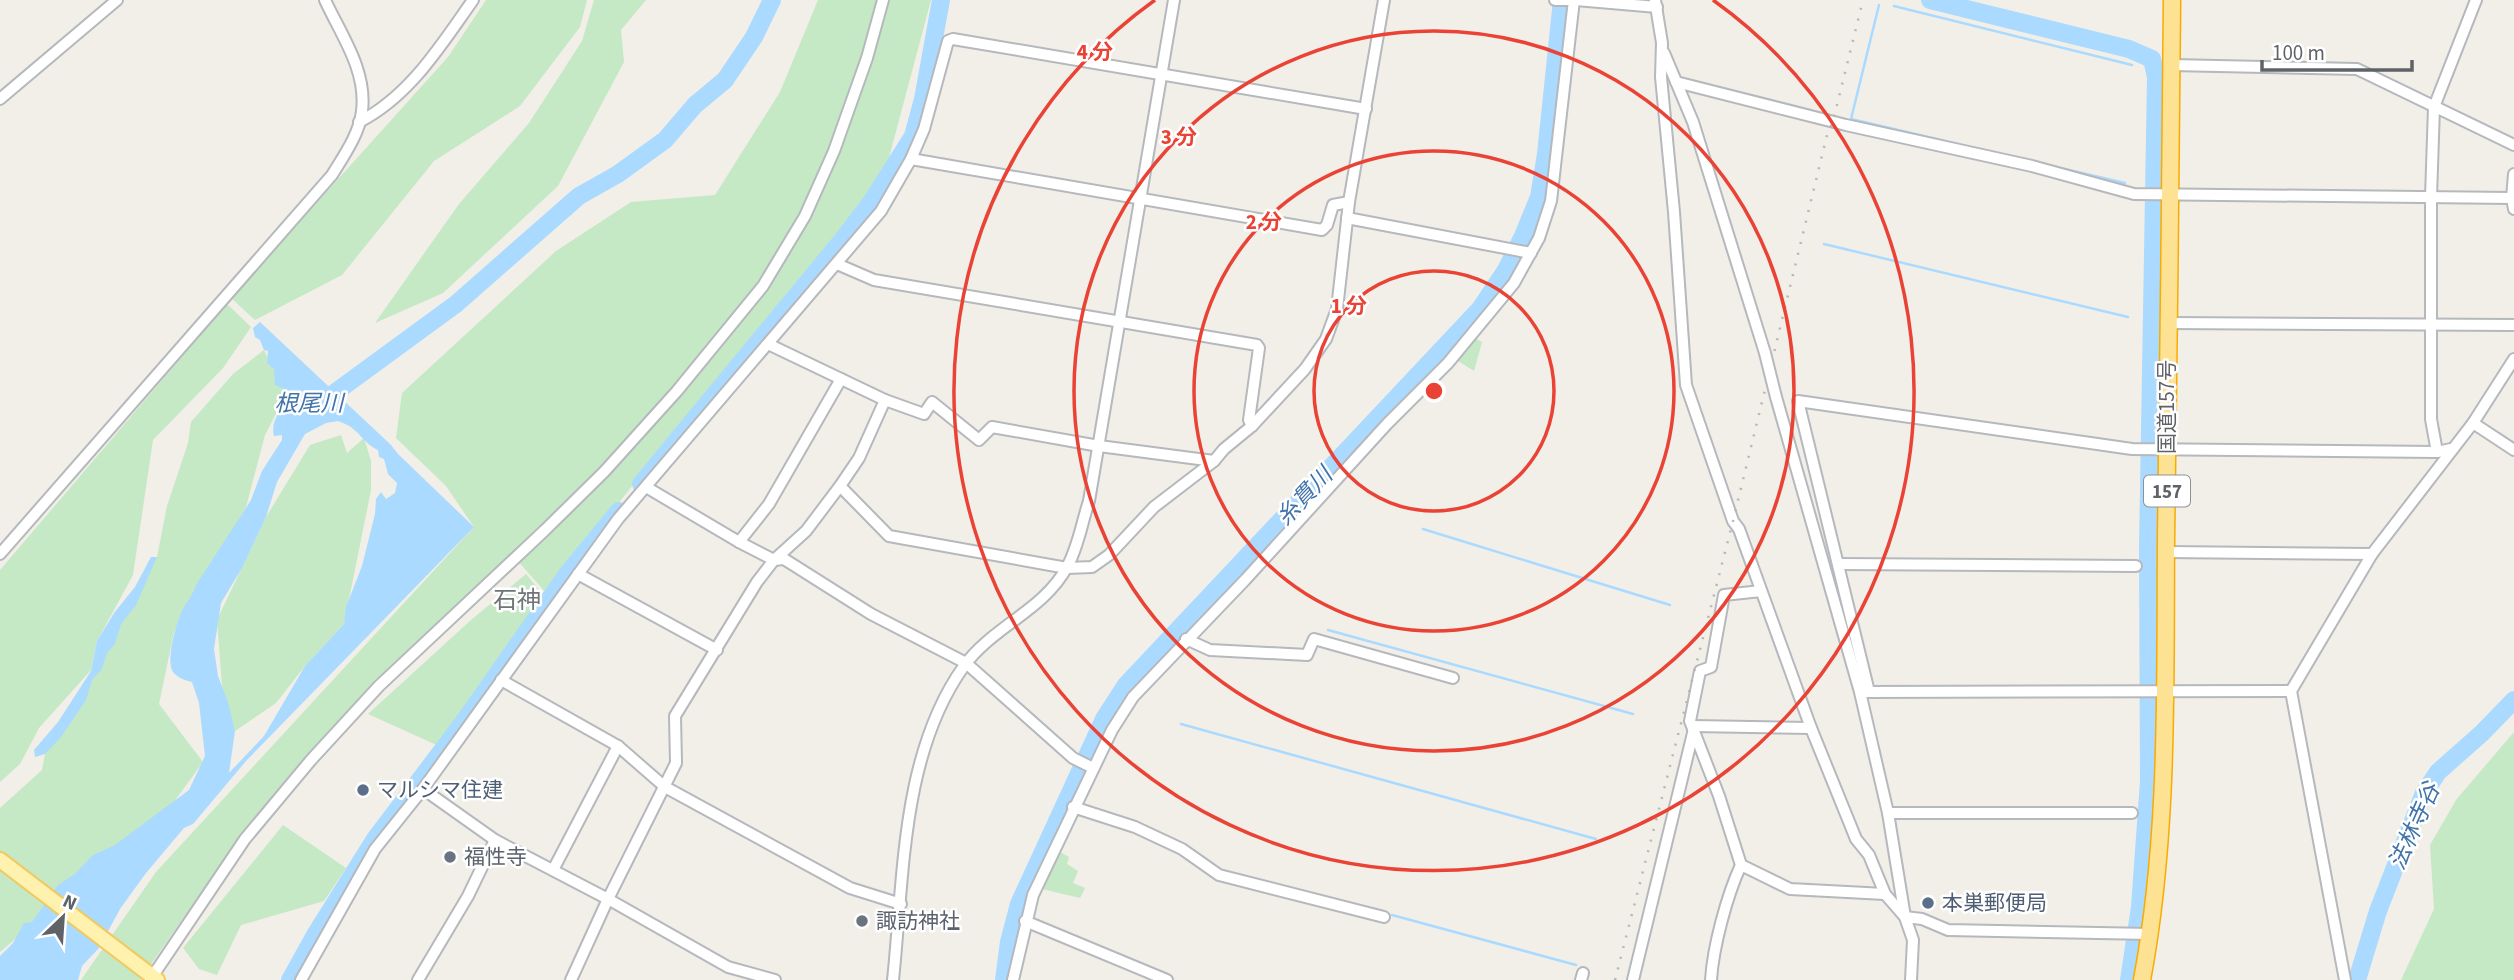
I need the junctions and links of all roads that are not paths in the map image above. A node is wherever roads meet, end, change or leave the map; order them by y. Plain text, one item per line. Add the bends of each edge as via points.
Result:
1 (117, 0) edge
2 (325, 0) edge
3 (473, 0) edge
4 (883, 0) edge
5 (1174, 0) edge
6 (1384, 0) edge
7 (1555, 0) edge
8 (1573, 0) edge
9 (2172, 0) edge
10 (2476, 0) edge
11 (1656, 4) edge
12 (1662, 43) junction
13 (2171, 65) junction
14 (1161, 76) junction
15 (1676, 82) junction
16 (0, 99) edge
17 (2434, 107) junction
18 (1366, 109) junction
19 (359, 122) junction
20 (2514, 145) edge
21 (911, 159) junction
22 (2514, 174) edge
23 (2165, 194) junction
24 (2431, 197) junction
25 (1141, 199) junction
26 (1349, 202) junction
27 (2513, 203) edge
28 (1347, 219) junction
29 (1521, 251) junction
30 (836, 264) junction
31 (1120, 323) junction
32 (2168, 323) junction
33 (2432, 325) junction
34 (2514, 325) edge
35 (768, 344) junction
36 (2514, 359) edge
37 (841, 379) junction
38 (885, 400) junction
39 (2473, 423) junction
40 (1252, 426) junction
41 (1099, 446) junction
42 (2451, 449) junction
43 (2514, 450) edge
44 (2167, 451) junction
45 (2437, 452) junction
46 (1214, 461) junction
47 (840, 485) junction
48 (646, 486) junction
49 (739, 542) junction
50 (2166, 552) junction
51 (0, 554) edge
52 (2372, 554) junction
53 (774, 560) junction
54 (1838, 564) junction
55 (2136, 566) dead end
56 (1067, 568) junction
57 (578, 574) junction
58 (1761, 591) junction
59 (1186, 639) junction
60 (717, 650) junction
61 (966, 663) junction
62 (1452, 678) dead end
63 (501, 680) junction
64 (2291, 691) junction
65 (1865, 692) junction
66 (2165, 692) junction
67 (1694, 727) junction
68 (1811, 728) junction
69 (618, 746) junction
70 (1086, 764) junction
71 (665, 786) junction
72 (423, 789) junction
73 (1073, 807) junction
74 (1888, 813) junction
75 (2132, 813) dead end
76 (495, 840) junction
77 (0, 860) edge
78 (1741, 865) junction
79 (553, 870) junction
80 (1885, 894) junction
81 (608, 899) junction
82 (901, 904) junction
83 (1384, 917) dead end
84 (1905, 917) junction
85 (1025, 921) junction
86 (2151, 934) junction
87 (151, 977) edge
88 (575, 978) edge
89 (301, 980) edge
90 (418, 980) edge
91 (775, 980) edge
92 (893, 980) edge
93 (1013, 980) edge
94 (1167, 980) edge
95 (1633, 980) edge
96 (1711, 980) edge
97 (1911, 980) edge
98 (2142, 980) edge
99 (2345, 980) edge

1 - 16 street
2 - 19 street via 359,71 363,111
3 - 19 street via 404,91
4 - 87 street via 834,151 805,216 763,286 604,472 379,686 311,760 245,839
5 - 14 street
6 - 18 street
7 - 8 street
8 - 11 street
8 - 29 street via 1551,201 1543,230
9 - 13 highway, 国道157号 / 157
10 - 17 street
11 - 12 street
12 - 15 street
12 - 58 street via 1686,385
13 - 17 street via 2357,69
13 - 23 highway, 国道157号 / 157
14 - 18 street
14 - 21 street via 953,39 948,41
14 - 25 street
15 - 23 street via 2134,194
15 - 65 street, bridge via 1712,181
17 - 20 street
17 - 24 street
18 - 26 street
19 - 51 street via 332,174
21 - 25 street
21 - 30 street via 881,211
22 - 27 street
23 - 24 street
23 - 32 highway, 国道157号 / 157
24 - 27 street
24 - 33 street
25 - 26 street via 1322,230 1334,205
25 - 31 street
26 - 28 street
28 - 29 street
28 - 40 street via 1332,327 1316,356
29 - 59 street via 1514,283 1448,363
30 - 31 street via 874,280
30 - 35 street
31 - 40 street via 1257,345 1248,420
31 - 41 street
32 - 33 street
32 - 44 highway, 国道157号 / 157
33 - 34 street
33 - 45 street via 2431,419
35 - 37 street
35 - 48 street
36 - 39 street
37 - 38 street
37 - 49 street via 769,504
38 - 41 street via 923,414 932,402 979,440 992,427
38 - 47 street via 859,458
39 - 42 street
39 - 43 street
40 - 46 street
41 - 46 street
41 - 56 street via 1089,501
42 - 45 street
42 - 52 street
44 - 45 street
44 - 50 highway, 国道157号 / 157
44 - 54 street via 1798,401
46 - 56 street via 1154,507 1109,555 1092,567
47 - 53 street via 806,531
47 - 56 street via 889,536
48 - 49 street
48 - 57 street
49 - 53 street
50 - 52 street
50 - 66 highway, 国道157号 / 157
52 - 64 street
53 - 60 street
53 - 61 street via 783,559 872,614
54 - 55 street
54 - 65 street
56 - 61 street via 1034,605
57 - 60 street
57 - 63 street
58 - 67 street via 1724,595 1712,667 1700,671 1689,721
58 - 68 street
59 - 62 street via 1210,650 1307,655 1314,639
59 - 70 street via 1133,697
60 - 71 street via 675,716 676,764
61 - 70 street
61 - 82 street via 943,701 917,771
63 - 69 street
63 - 72 street
64 - 66 street
64 - 99 street
65 - 66 street
65 - 74 street
66 - 86 highway, 国道157号 / 157 via 2162,815
67 - 68 street
67 - 78 street
67 - 95 street
68 - 80 street via 1856,839 1869,855
69 - 71 street
69 - 79 street
70 - 73 street
71 - 81 street
71 - 82 street via 850,888
72 - 76 street
72 - 89 street via 375,849
73 - 83 street via 1147,832 1219,874
73 - 85 street
74 - 75 street
74 - 84 street
76 - 79 street
76 - 90 street
77 - 87 main road
78 - 80 street via 1790,889
78 - 96 street via 1732,884
79 - 81 street
80 - 84 street
81 - 88 street
81 - 91 street via 728,967
82 - 92 street
84 - 86 street via 1948,930
84 - 97 street via 1913,940
85 - 93 street
85 - 94 street
86 - 98 highway, 国道157号 / 157

